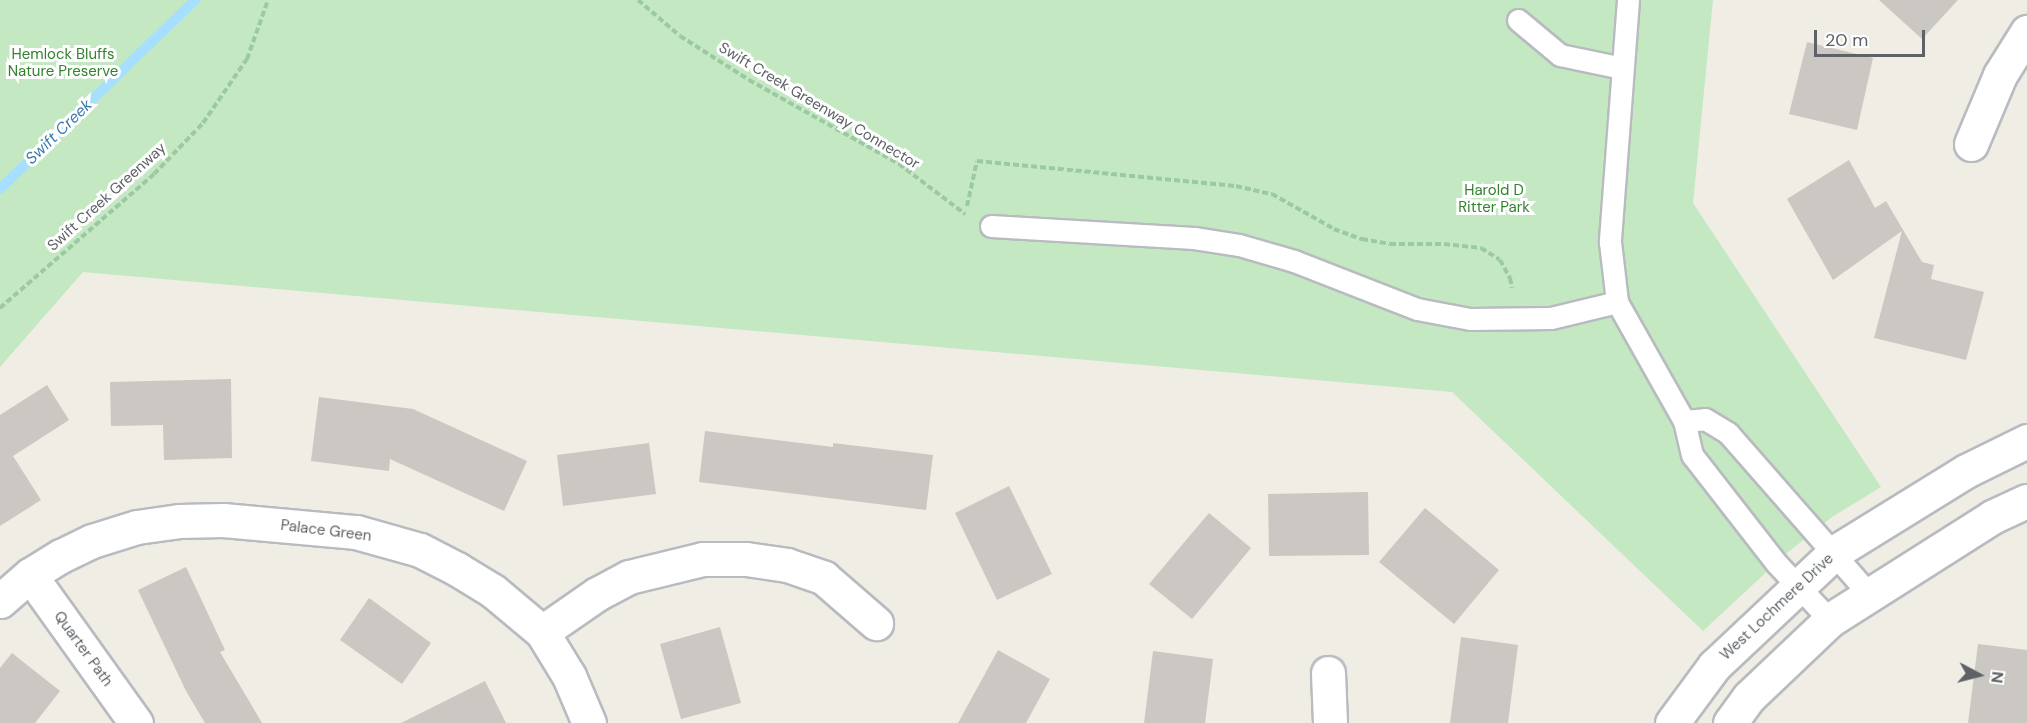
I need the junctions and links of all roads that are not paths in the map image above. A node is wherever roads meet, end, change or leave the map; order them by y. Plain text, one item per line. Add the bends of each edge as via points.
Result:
1 (1628, 0) edge
2 (1518, 20) dead end
3 (2027, 32) edge
4 (1622, 68) junction
5 (1971, 144) dead end
6 (991, 226) road end
7 (1617, 302) junction
8 (1684, 421) junction
9 (2027, 441) edge
10 (2027, 501) edge
11 (1835, 552) junction
12 (30, 574) junction
13 (1797, 586) junction
14 (1869, 594) junction
15 (0, 601) edge
16 (1830, 620) junction
17 (876, 623) dead end
18 (542, 632) junction
19 (1328, 673) dead end
20 (136, 723) edge
21 (589, 723) edge
22 (1330, 723) edge
23 (1672, 723) edge
24 (1730, 723) edge

1 - 4 lane
2 - 4 lane via 1560,55
3 - 5 street via 2000,75
4 - 7 lane via 1610,242
6 - 7 lane via 1194,238 1239,245 1294,261 1418,309 1470,319 1551,318
7 - 8 lane
8 - 11 lane via 1705,419 1728,433
8 - 13 lane via 1692,455
9 - 11 street, West Lochmere Drive via 1966,471
10 - 14 street via 1992,517
11 - 13 street, West Lochmere Drive
11 - 14 lane
12 - 15 street, Palace Green
12 - 18 street, Palace Green via 92,541 137,527 178,521 223,520 334,530 386,539 420,550 493,591
12 - 20 street, Quarter Path
13 - 16 lane
13 - 23 street, West Lochmere Drive via 1714,666
14 - 16 street
16 - 24 street via 1749,697
17 - 18 street via 824,578 787,565 747,559 703,559 629,577
18 - 21 street, Palace Green via 569,676
19 - 22 street

